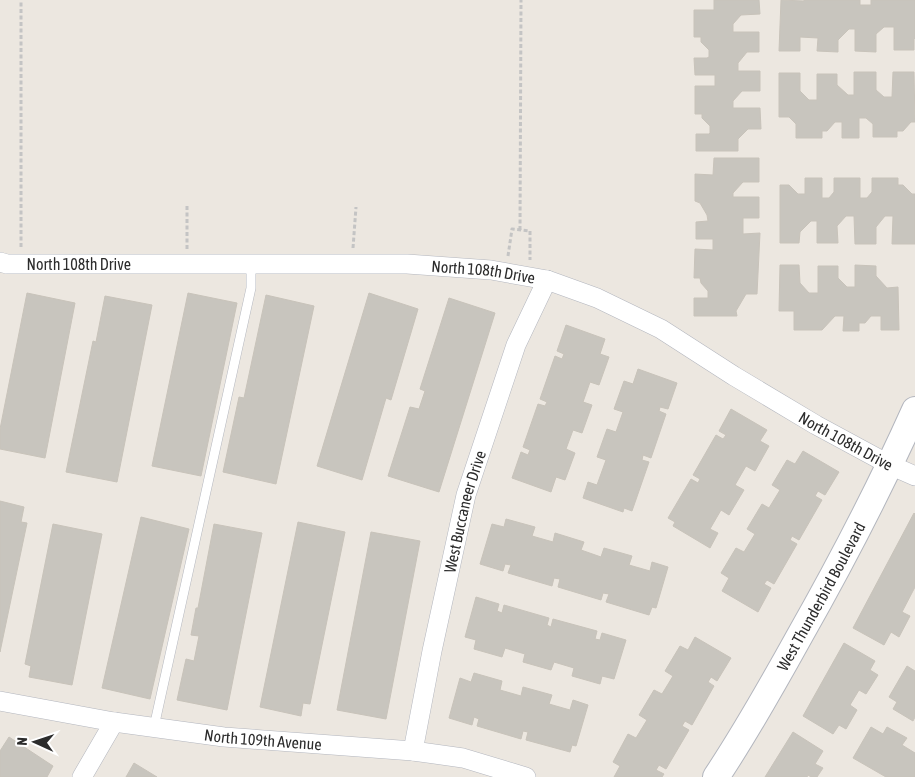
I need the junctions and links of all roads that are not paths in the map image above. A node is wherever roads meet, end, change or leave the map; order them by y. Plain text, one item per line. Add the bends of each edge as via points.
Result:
1 (252, 264) junction
2 (1, 266) edge
3 (547, 280) junction
4 (915, 410) edge
5 (890, 465) junction
6 (915, 476) edge
7 (0, 701) edge
8 (114, 722) junction
9 (154, 728) junction
10 (413, 751) junction
11 (82, 777) edge
12 (526, 777) edge
13 (716, 777) edge

1 - 2 street, North 108th Drive
1 - 3 street, North 108th Drive via 407,264 491,270
1 - 9 lane via 251,288
3 - 5 street, North 108th Drive via 597,298 661,329 816,425
3 - 10 street, West Buccaneer Drive via 516,345 466,495
4 - 5 street, West Thunderbird Boulevard
5 - 6 street, North 108th Drive
5 - 13 street, West Thunderbird Boulevard via 771,687
7 - 8 street, North 109th Avenue
8 - 9 street, North 109th Avenue
8 - 11 street
9 - 10 street, North 109th Avenue via 224,737
10 - 12 street, North 109th Avenue via 463,758

